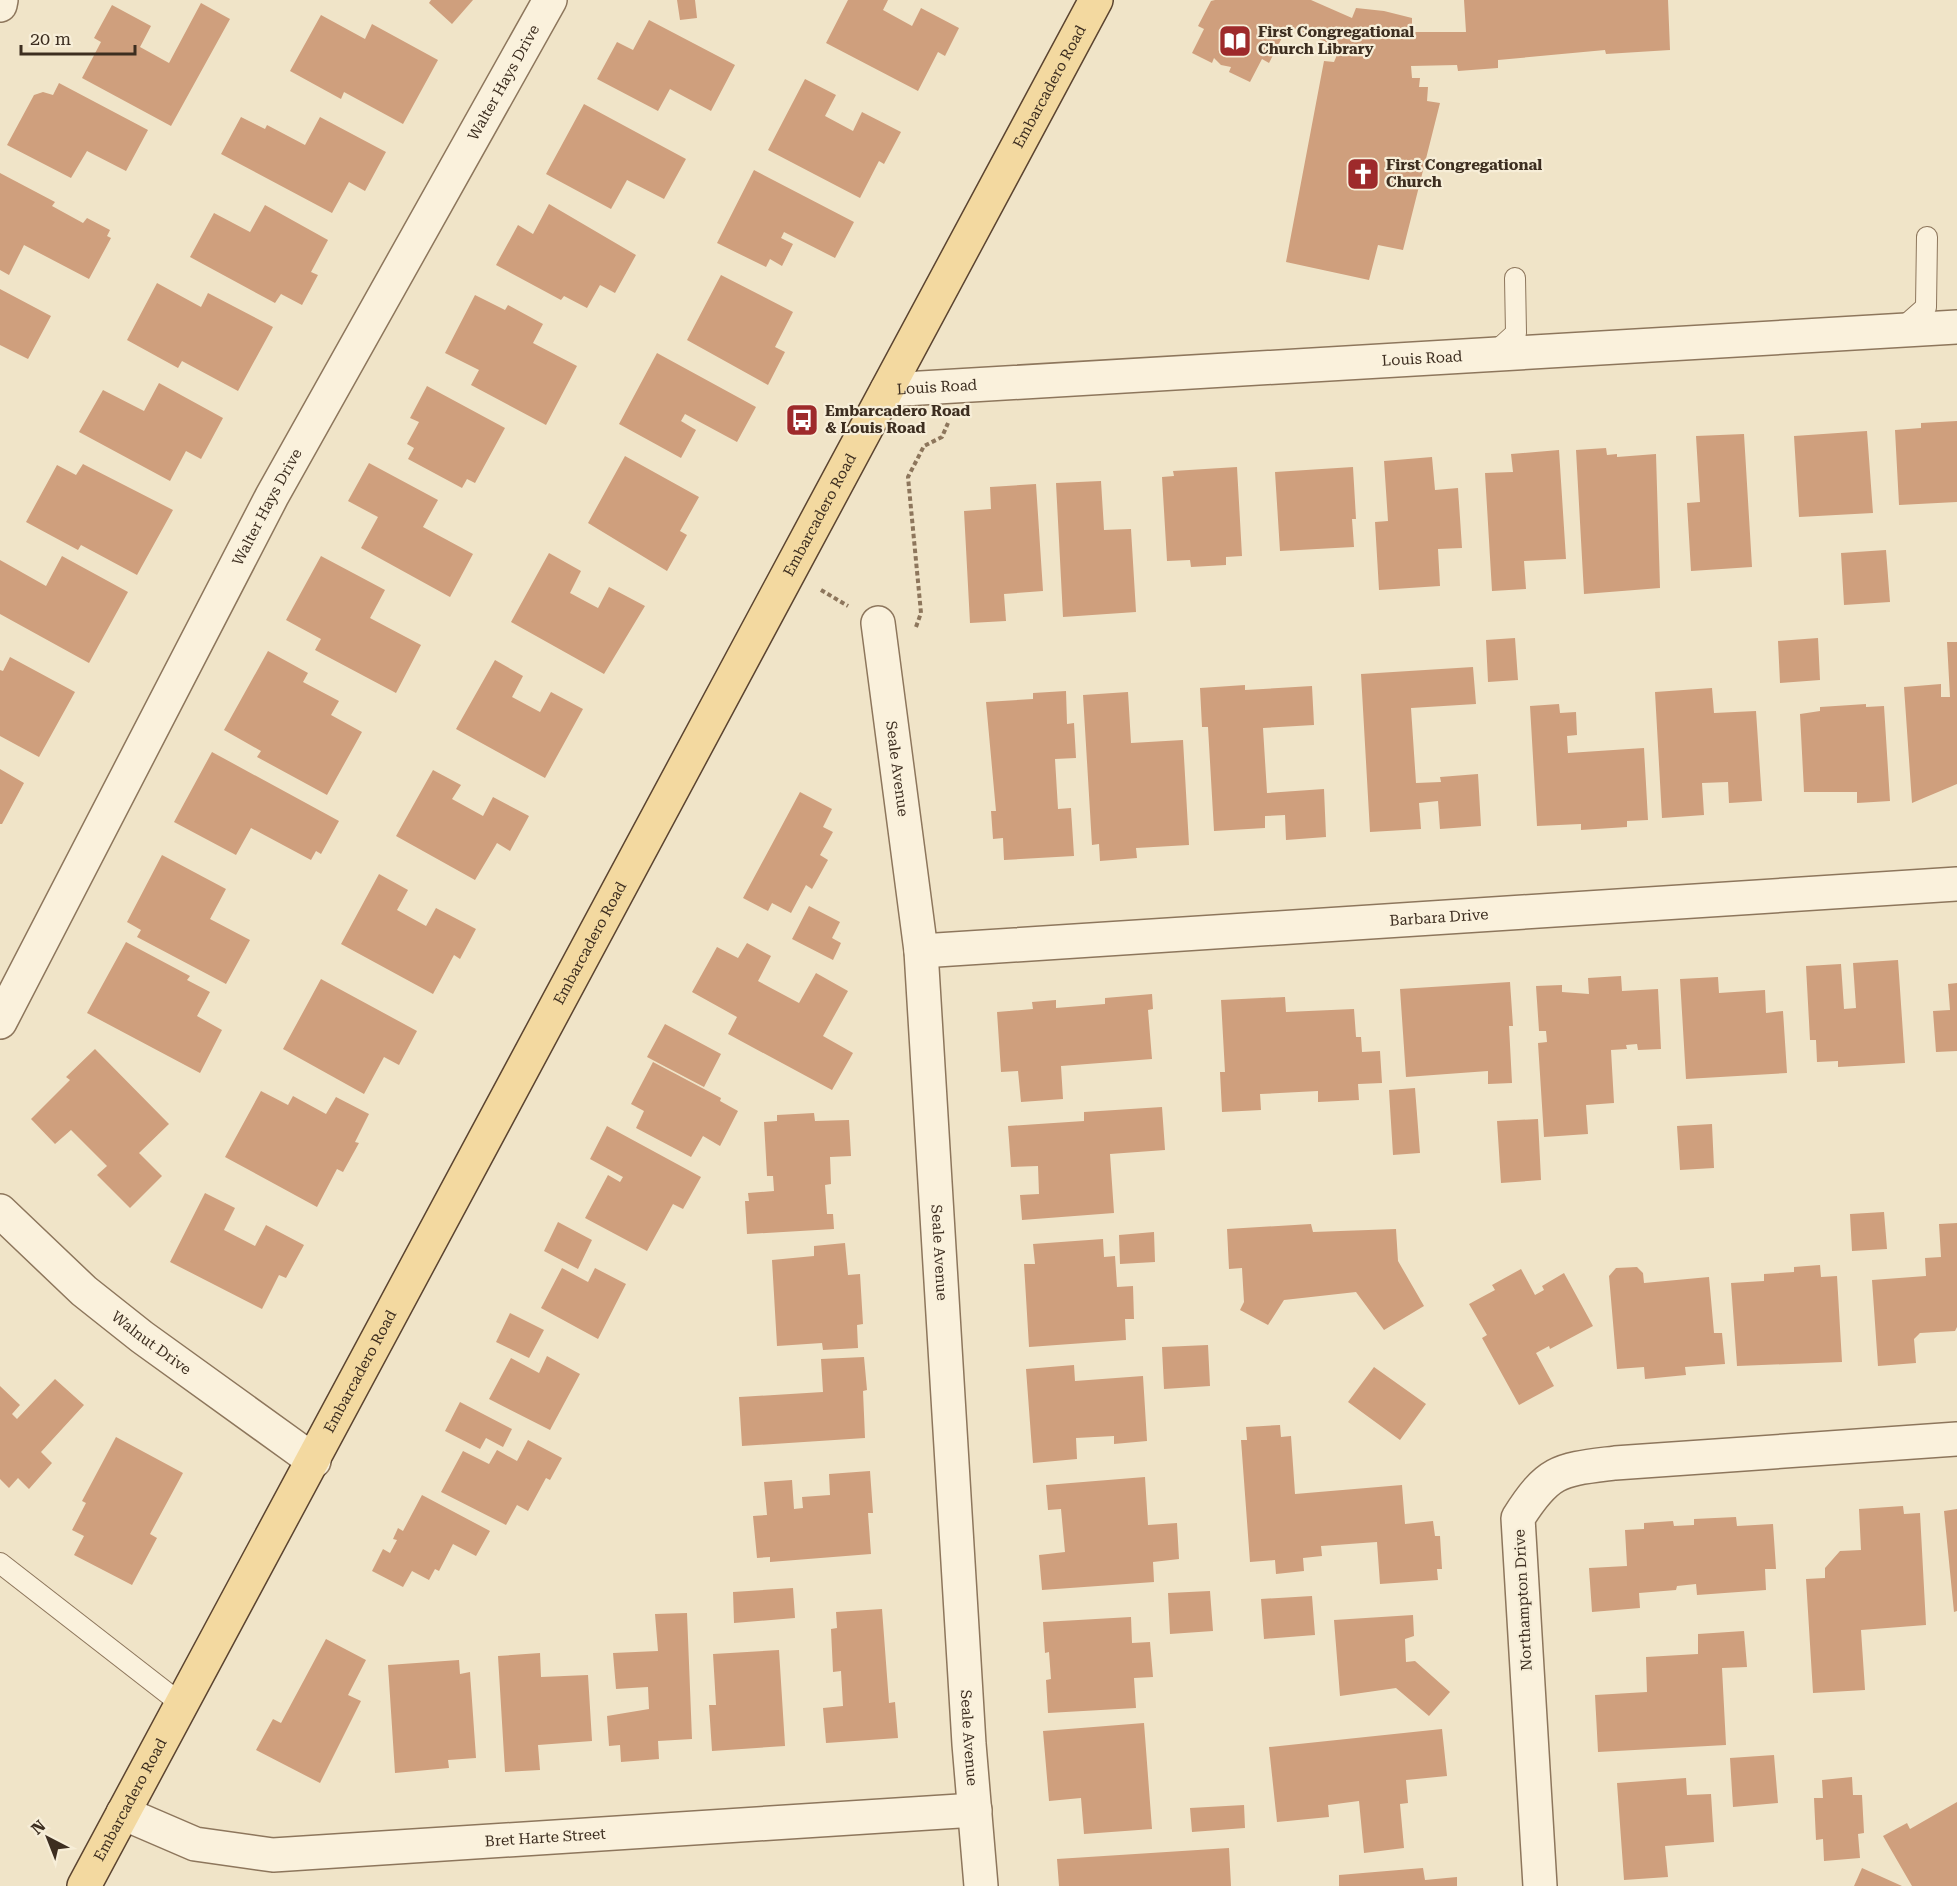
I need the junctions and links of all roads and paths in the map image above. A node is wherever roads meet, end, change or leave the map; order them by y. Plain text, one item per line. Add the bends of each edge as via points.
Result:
1 (1, 0) edge
2 (550, 0) edge
3 (1096, 0) edge
4 (0, 5) edge
5 (1927, 237) dead end
6 (1515, 278) dead end
7 (1957, 327) edge
8 (1900, 330) junction
9 (1493, 354) junction
10 (887, 390) junction
11 (942, 437) dead end
12 (789, 573) junction
13 (879, 623) junction
14 (1957, 884) edge
15 (921, 951) junction
16 (0, 1022) edge
17 (0, 1211) edge
18 (1957, 1439) edge
19 (314, 1461) junction
20 (0, 1563) edge
21 (180, 1703) junction
22 (975, 1810) junction
23 (123, 1813) junction
24 (84, 1886) edge
25 (981, 1886) edge
26 (1540, 1886) edge

1 - 4 street
2 - 16 street, Walter Hays Drive via 272,496
3 - 10 main road, Embarcadero Road
5 - 8 lane via 1926,307
6 - 9 lane via 1516,333
7 - 8 street, Louis Road
8 - 9 street, Louis Road
9 - 10 street, Louis Road
10 - 12 main road, Embarcadero Road
11 - 13 path via 924,446 908,477 921,613 918,625 902,634
12 - 13 path
12 - 19 main road, Embarcadero Road
13 - 15 street, Seale Avenue
14 - 15 street, Barbara Drive
15 - 22 street, Seale Avenue
17 - 19 street, Walnut Drive via 109,1311
18 - 26 street, Northampton Drive via 1567,1469 1538,1487 1518,1518
19 - 21 main road, Embarcadero Road
20 - 21 lane
21 - 23 main road, Embarcadero Road
22 - 23 street, Bret Harte Street via 273,1855 195,1845
22 - 25 street, Seale Avenue
23 - 24 main road, Embarcadero Road

